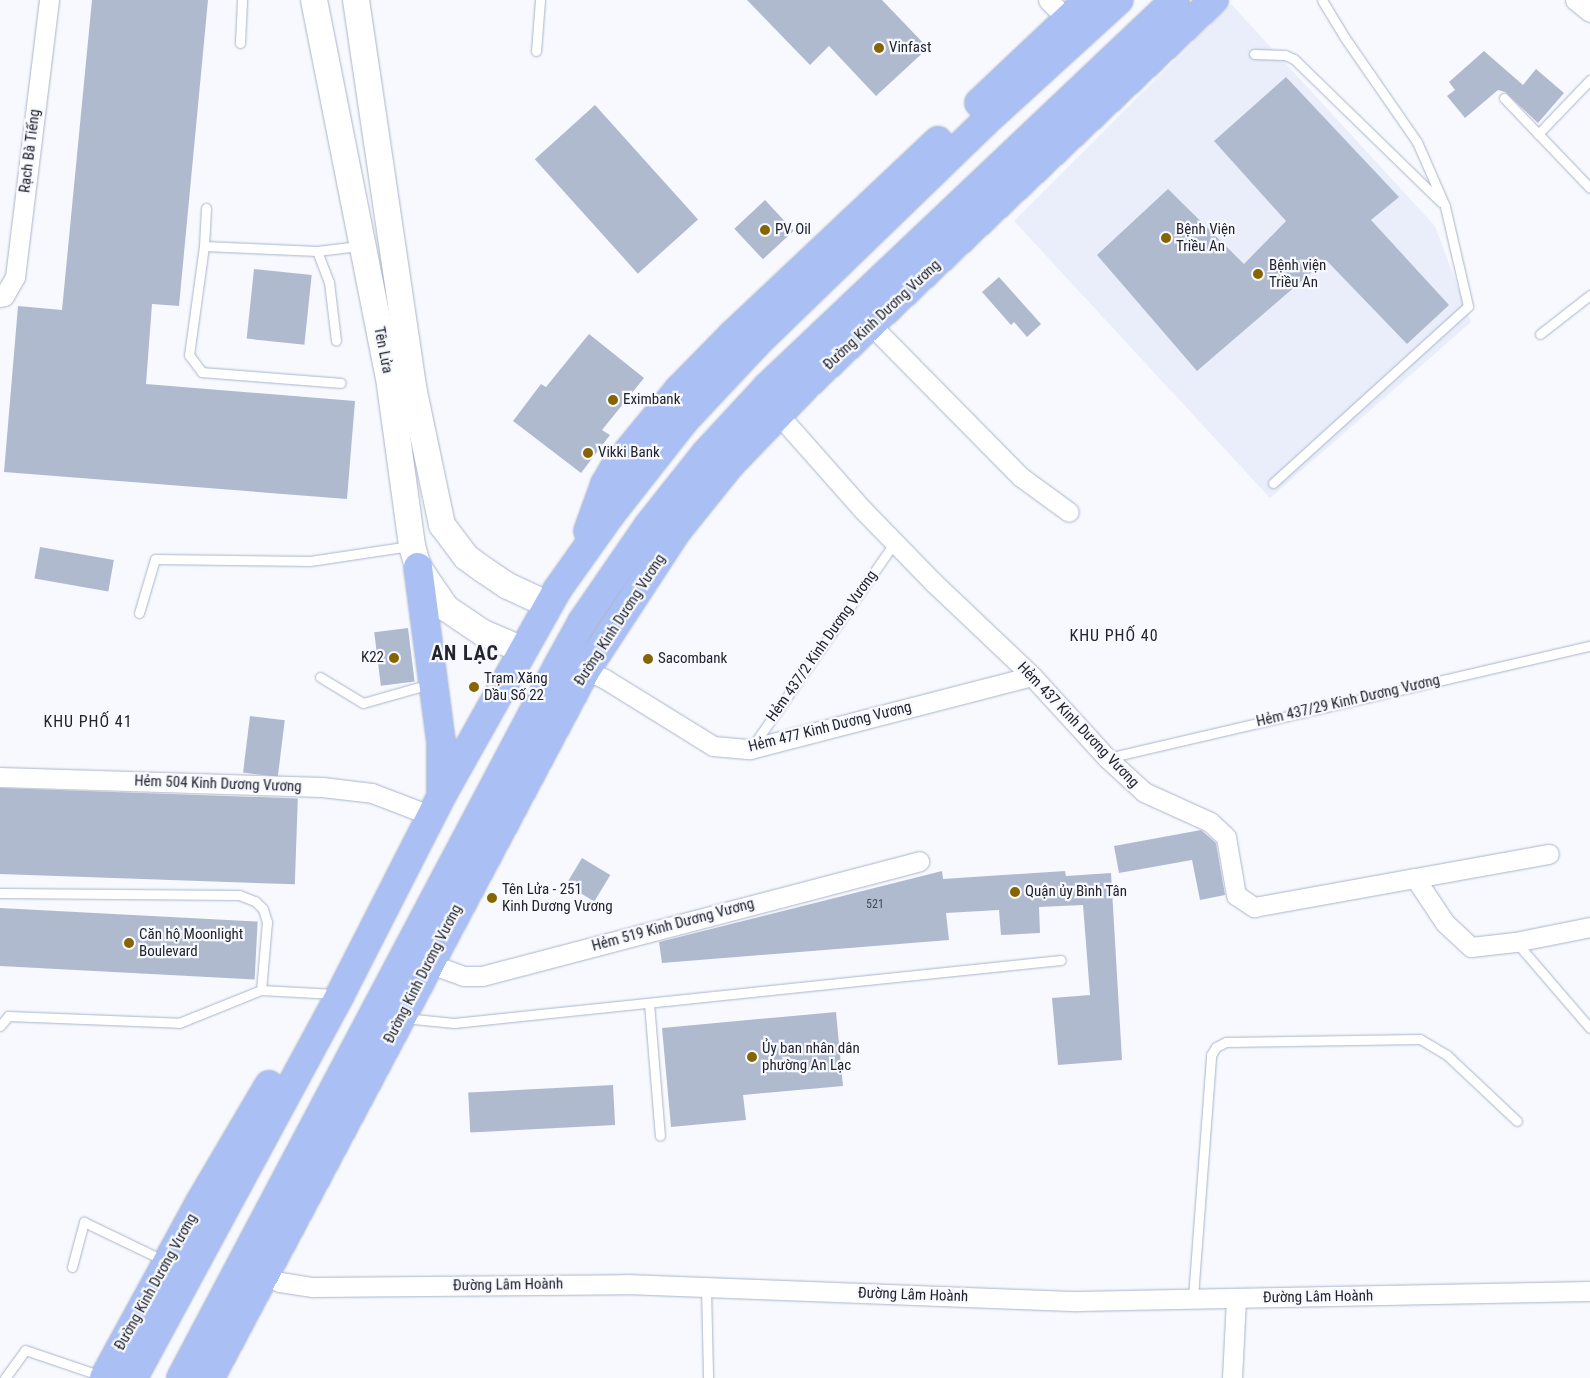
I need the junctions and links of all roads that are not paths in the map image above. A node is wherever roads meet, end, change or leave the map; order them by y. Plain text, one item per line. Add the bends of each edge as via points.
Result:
1 (49, 0) edge
2 (242, 0) edge
3 (314, 0) edge
4 (356, 0) edge
5 (540, 0) edge
6 (1048, 0) edge
7 (1088, 0) edge
8 (1119, 0) edge
9 (1175, 0) edge
10 (1214, 0) edge
11 (1322, 0) edge
12 (1575, 0) edge
13 (1590, 12) edge
14 (1075, 27) junction
15 (240, 43) dead end
16 (536, 51) dead end
17 (1254, 54) dead end
18 (1590, 80) edge
19 (1504, 98) dead end
20 (977, 117) junction
21 (1538, 134) junction
22 (1011, 156) junction
23 (1030, 176) junction
24 (1590, 188) edge
25 (1445, 206) junction
26 (206, 208) dead end
27 (204, 246) junction
28 (362, 246) junction
29 (317, 251) junction
30 (1590, 295) edge
31 (0, 297) edge
32 (870, 324) junction
33 (1540, 334) dead end
34 (336, 341) dead end
35 (341, 384) dead end
36 (778, 414) junction
37 (1273, 483) dead end
38 (1069, 512) dead end
39 (895, 542) junction
40 (415, 556) junction
41 (549, 605) junction
42 (139, 613) dead end
43 (582, 622) junction
44 (607, 635) junction
45 (1590, 646) edge
46 (523, 650) junction
47 (560, 662) junction
48 (586, 670) junction
49 (1032, 676) junction
50 (320, 677) dead end
51 (434, 683) junction
52 (750, 749) junction
53 (1107, 758) junction
54 (0, 777) edge
55 (436, 806) junction
56 (1549, 854) dead end
57 (919, 861) dead end
58 (1415, 878) junction
59 (0, 893) edge
60 (1590, 927) edge
61 (371, 933) junction
62 (1515, 942) junction
63 (417, 956) junction
64 (1060, 960) dead end
65 (262, 990) junction
66 (340, 995) junction
67 (649, 1003) junction
68 (376, 1007) junction
69 (402, 1017) junction
70 (0, 1026) edge
71 (1590, 1028) edge
72 (311, 1044) junction
73 (1517, 1121) dead end
74 (660, 1136) dead end
75 (166, 1262) junction
76 (72, 1267) dead end
77 (252, 1271) junction
78 (706, 1287) junction
79 (1590, 1291) edge
80 (1194, 1297) junction
81 (1236, 1298) junction
82 (5, 1378) edge
83 (104, 1378) edge
84 (133, 1378) edge
85 (181, 1378) edge
86 (210, 1378) edge
87 (708, 1378) edge
88 (1232, 1378) edge

1 - 31 street, Rạch Bà Tiếng via 14,277 4,296
2 - 15 lane
3 - 28 main road, Tên Lửa
4 - 41 main road, Tên Lửa via 414,392 440,517 452,541 472,561 508,586
5 - 16 lane
6 - 14 street
7 - 14 main road, Đường Kinh Dương Vương
8 - 14 main road, Đường Kinh Dương Vương
9 - 22 main road, Đường Kinh Dương Vương
10 - 23 main road, Đường Kinh Dương Vương
11 - 25 lane via 1417,142
12 - 13 street
14 - 20 main road, Đường Kinh Dương Vương
17 - 25 lane via 1285,55 1294,59
18 - 21 lane
19 - 21 lane
20 - 22 main road
20 - 41 main road, Đường Kinh Dương Vương via 720,381 647,466
21 - 24 lane
22 - 23 main road
22 - 43 main road, Đường Kinh Dương Vương via 739,417 676,489
23 - 32 main road, Đường Kinh Dương Vương
25 - 37 lane via 1468,306
26 - 27 lane
27 - 29 lane
27 - 35 lane via 188,355 202,372
28 - 29 lane
28 - 40 main road, Tên Lửa via 390,385
29 - 34 lane via 329,282
30 - 33 lane
32 - 36 main road, Đường Kinh Dương Vương
32 - 38 street via 1021,477
36 - 39 street, Hẻm 437 Kinh Dương Vương
36 - 44 main road, Đường Kinh Dương Vương via 730,465 677,531
39 - 49 street, Hẻm 437 Kinh Dương Vương
39 - 52 lane, Hẻm 437/2 Kinh Dương Vương
40 - 42 lane via 310,561 155,559
40 - 46 main road, Tên Lửa via 446,608 483,633
40 - 51 main road
41 - 43 main road
41 - 46 main road, Đường Kinh Dương Vương
43 - 44 main road
43 - 47 main road, Đường Kinh Dương Vương
44 - 48 main road, Đường Kinh Dương Vương
45 - 53 lane, Hẻm 437/29 Kinh Dương Vương
46 - 47 main road
46 - 55 main road, Đường Kinh Dương Vương
47 - 48 main road
47 - 63 main road, Đường Kinh Dương Vương
48 - 52 street, Hẻm 477 Kinh Dương Vương via 713,746
48 - 63 main road, Đường Kinh Dương Vương
49 - 52 street, Hẻm 477 Kinh Dương Vương
49 - 53 street, Hẻm 437 Kinh Dương Vương
50 - 51 lane via 363,703
51 - 55 main road via 441,742
53 - 58 street, Hẻm 437 Kinh Dương Vương via 1144,792 1210,822 1226,837 1236,895 1254,907
54 - 55 street, Hẻm 504 Kinh Dương Vương via 340,788
55 - 61 main road, Đường Kinh Dương Vương
56 - 58 street
57 - 63 street, Hẻm 519 Kinh Dương Vương via 482,976 464,976
58 - 62 street via 1445,923 1471,946
59 - 65 lane via 239,895 255,901 267,922
60 - 62 street
61 - 63 main road
61 - 66 main road, Đường Kinh Dương Vương
62 - 71 lane
63 - 68 main road, Đường Kinh Dương Vương
63 - 69 main road, Đường Kinh Dương Vương
64 - 67 lane
65 - 66 lane
65 - 70 lane via 179,1023 8,1016
66 - 68 main road
66 - 72 main road, Đường Kinh Dương Vương
67 - 69 lane via 454,1023
67 - 74 lane
68 - 69 main road
68 - 77 main road, Đường Kinh Dương Vương
69 - 77 main road, Đường Kinh Dương Vương
72 - 75 main road, Đường Kinh Dương Vương via 293,1051 281,1064
72 - 84 main road, Đường Kinh Dương Vương
73 - 80 lane via 1447,1055 1420,1039 1226,1042 1216,1047 1211,1055
75 - 76 lane via 84,1222
75 - 83 main road, Đường Kinh Dương Vương
77 - 78 street, Đường Lâm Hoành via 313,1287 626,1284
77 - 85 main road, Đường Kinh Dương Vương
77 - 86 main road, Đường Kinh Dương Vương
78 - 80 street, Đường Lâm Hoành via 1078,1301
78 - 87 lane
79 - 81 street, Đường Lâm Hoành
80 - 81 street, Đường Lâm Hoành
81 - 88 street
82 - 83 lane via 26,1350

